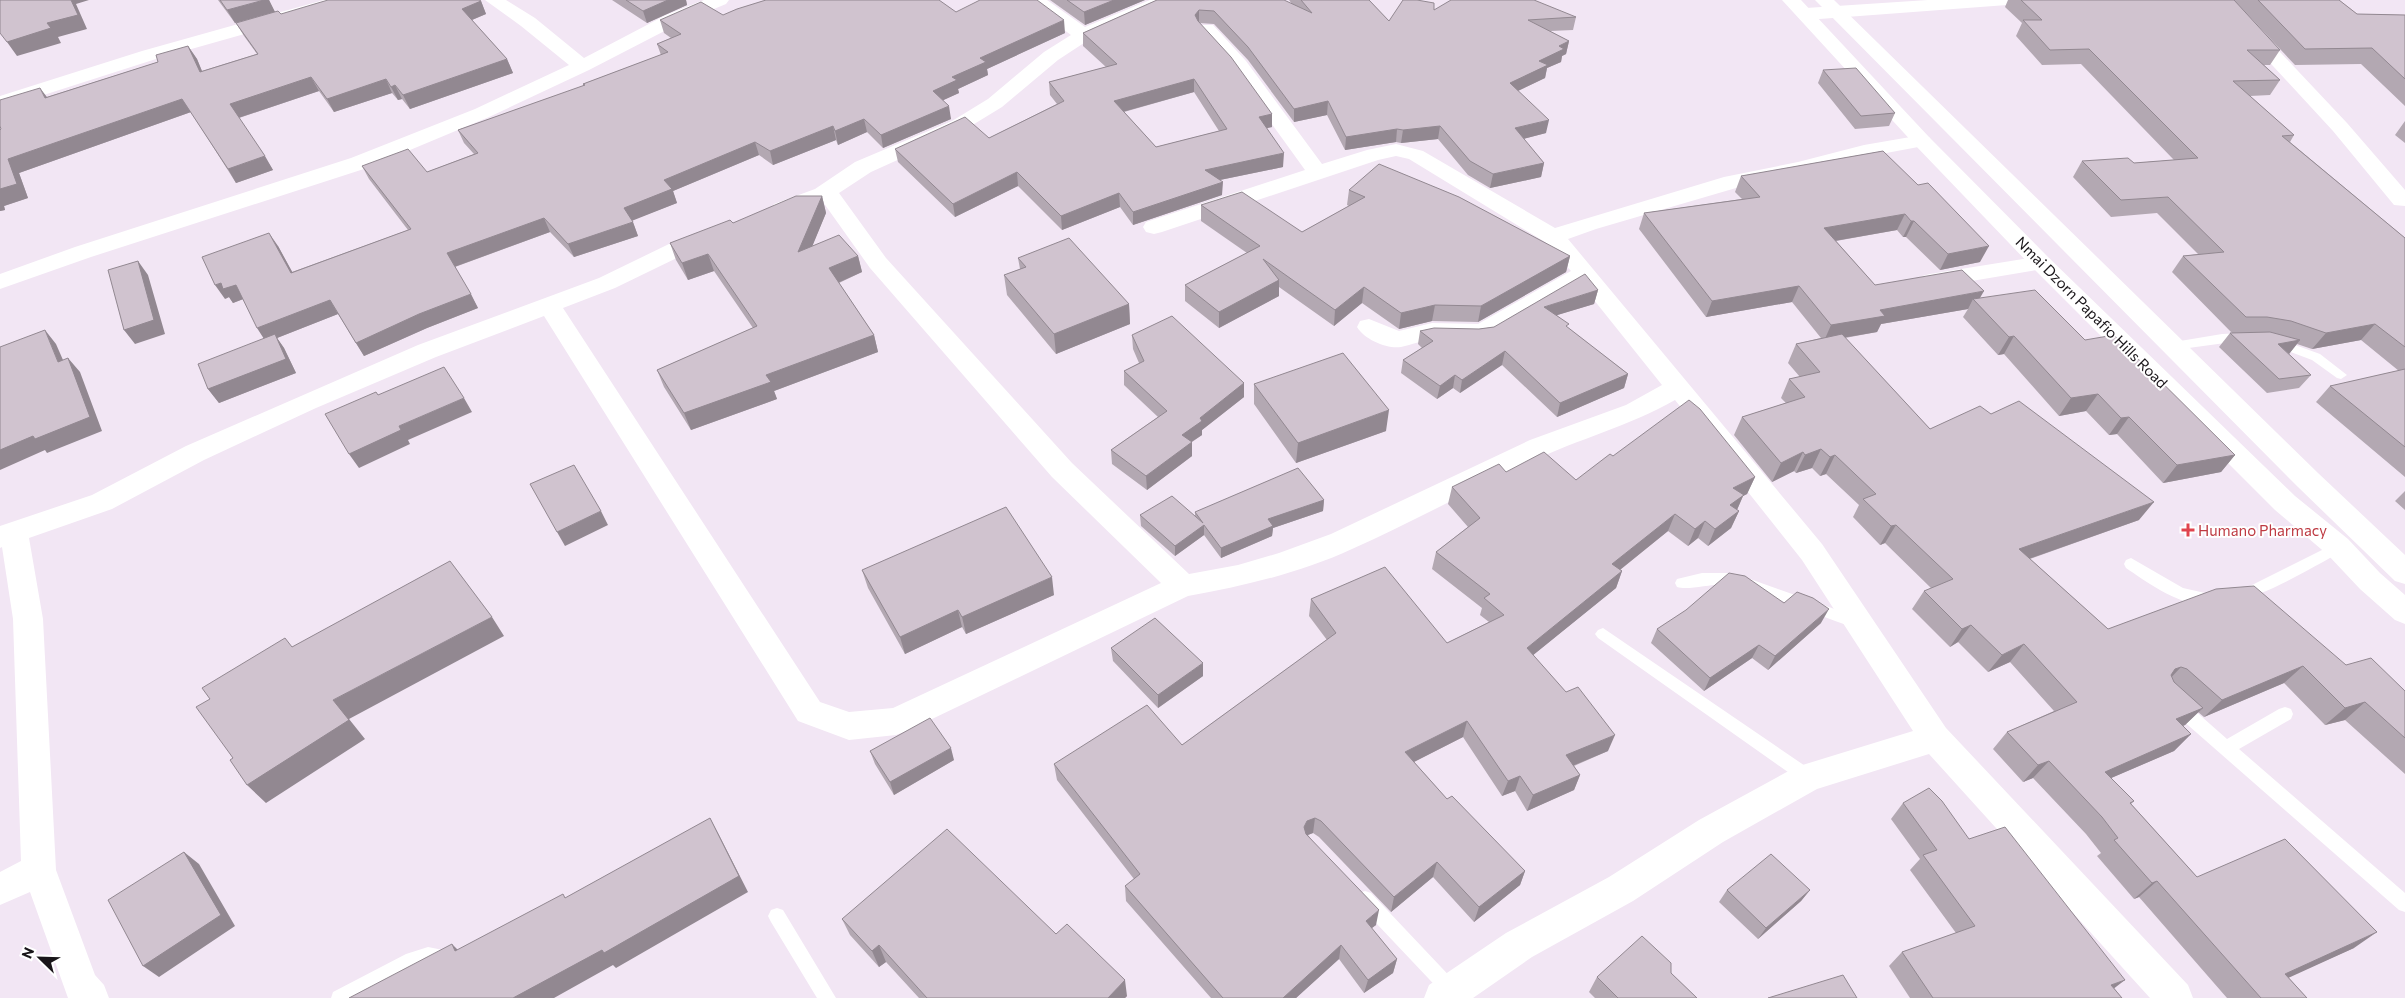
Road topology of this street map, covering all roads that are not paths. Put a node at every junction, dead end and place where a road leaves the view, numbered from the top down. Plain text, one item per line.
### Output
1 (344, 0) edge
2 (494, 0) edge
3 (720, 0) edge
4 (1033, 0) edge
5 (1166, 0) edge
6 (2007, 0) edge
7 (2221, 0) edge
8 (1814, 7) edge
9 (1206, 29) edge
10 (1083, 35) junction
11 (582, 66) junction
12 (0, 103) edge
13 (1922, 141) junction
14 (1317, 172) junction
15 (827, 192) junction
16 (2404, 201) edge
17 (759, 218) edge
18 (1154, 226) dead end
19 (731, 228) edge
20 (1553, 237) junction
21 (2041, 263) junction
22 (1585, 273) junction
23 (0, 282) edge
24 (1907, 284) edge
25 (549, 305) junction
26 (1369, 327) dead end
27 (2174, 346) junction
28 (2340, 375) dead end
29 (1679, 387) junction
30 (7, 535) edge
31 (2338, 547) junction
32 (2131, 564) dead end
33 (2404, 571) edge
34 (1682, 583) dead end
35 (1183, 586) junction
36 (2405, 612) edge
37 (1858, 624) junction
38 (1603, 634) dead end
39 (2164, 693) edge
40 (2285, 714) dead end
41 (1935, 738) junction
42 (2225, 749) junction
43 (1808, 777) junction
44 (39, 870) junction
45 (1352, 885) edge
46 (0, 889) edge
47 (2405, 904) edge
48 (777, 916) dead end
49 (447, 958) edge
50 (1447, 995) edge
51 (91, 998) edge
52 (340, 998) edge
53 (827, 998) edge
54 (2175, 998) edge

1 - 12 street
2 - 11 street
3 - 11 street
4 - 10 street
5 - 10 street
6 - 8 street
7 - 16 street
8 - 13 street, Nmai Dzorn Papafio Hills Road
8 - 27 street
9 - 14 street
10 - 15 street
11 - 23 street
13 - 20 street
13 - 21 street, Nmai Dzorn Papafio Hills Road
14 - 18 street
14 - 20 street
15 - 17 street
15 - 35 street
19 - 25 street
20 - 22 street
21 - 24 street
21 - 31 street, Nmai Dzorn Papafio Hills Road
22 - 26 street
22 - 29 street
25 - 30 street
25 - 35 street
27 - 28 lane
27 - 33 street
29 - 35 street
29 - 37 street
30 - 44 street
31 - 32 lane
31 - 36 street, Nmai Dzorn Papafio Hills Road
34 - 37 lane
37 - 41 street
38 - 43 lane
39 - 42 lane
40 - 42 lane
41 - 43 street
41 - 54 street
42 - 47 lane
43 - 50 street
44 - 46 street
44 - 51 street
45 - 50 lane
48 - 53 lane
49 - 52 lane

